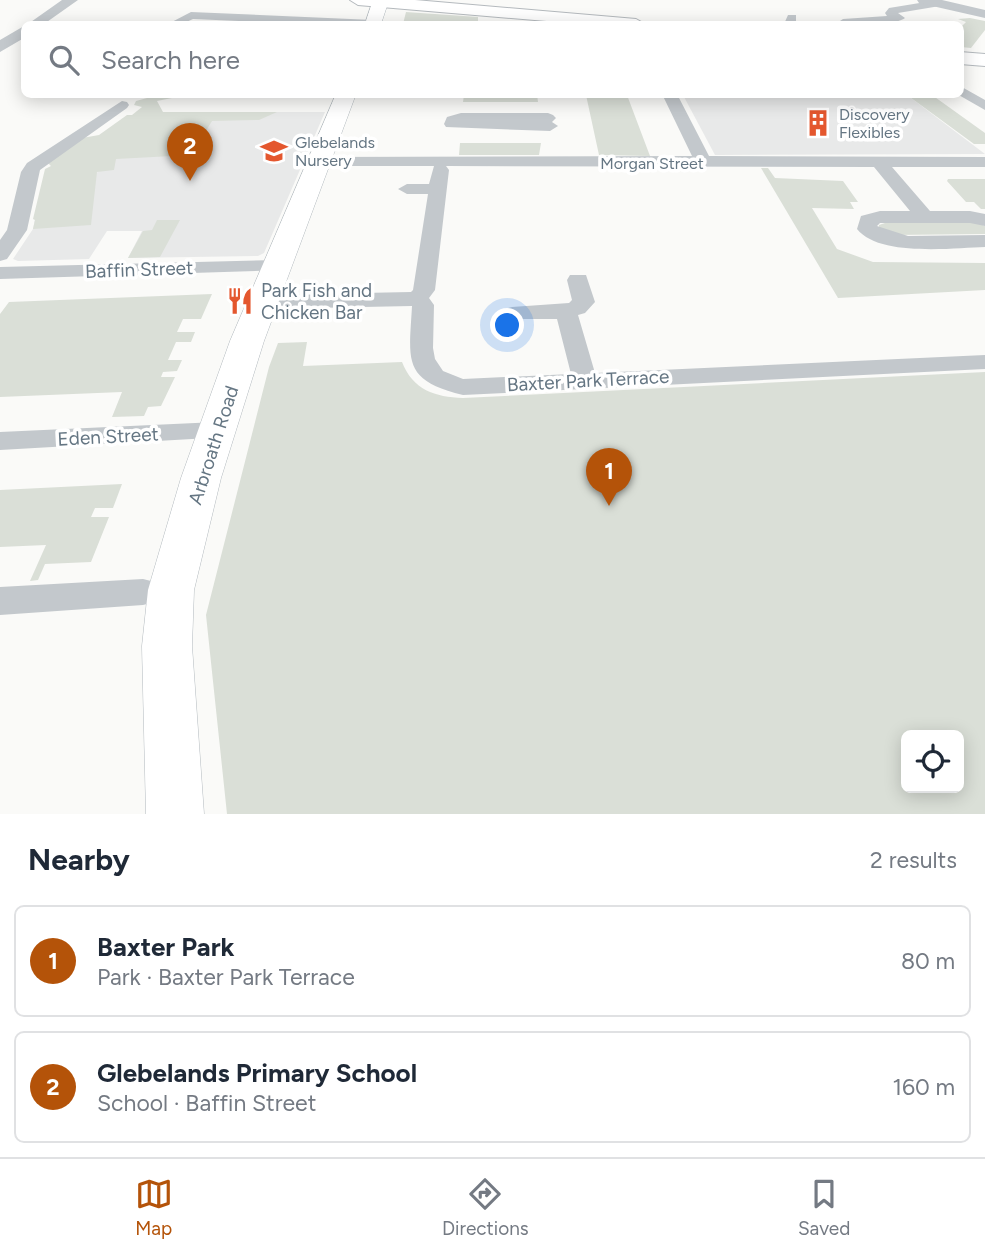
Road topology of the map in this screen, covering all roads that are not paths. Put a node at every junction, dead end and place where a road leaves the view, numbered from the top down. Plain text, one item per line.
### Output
1 (71, 0) edge
2 (358, 0) edge
3 (601, 0) edge
4 (924, 0) edge
5 (381, 1) edge
6 (940, 3) junction
7 (251, 4) dead end
8 (499, 12) edge
9 (985, 13) edge
10 (221, 17) junction
11 (40, 21) edge
12 (180, 21) edge
13 (308, 21) edge
14 (374, 21) edge
15 (601, 21) joint
16 (874, 21) edge
17 (21, 34) edge
18 (0, 47) edge
19 (964, 58) edge
20 (985, 60) edge
21 (964, 92) edge
22 (344, 98) edge
23 (671, 98) edge
24 (122, 104) dead end
25 (985, 106) edge
26 (548, 117) junction
27 (320, 161) junction
28 (878, 161) junction
29 (985, 162) edge
30 (552, 163) junction
31 (704, 163) junction
32 (407, 189) dead end
33 (925, 217) junction
34 (985, 220) edge
35 (985, 241) edge
36 (0, 254) edge
37 (0, 273) edge
38 (578, 280) dead end
39 (271, 284) junction
40 (418, 299) junction
41 (566, 312) junction
42 (512, 314) dead end
43 (985, 362) edge
44 (585, 380) junction
45 (217, 430) junction
46 (0, 441) edge
47 (143, 592) dead end
48 (0, 601) edge
49 (175, 814) edge

1 - 11 street
2 - 5 main road
3 - 15 main road
4 - 6 street
5 - 8 main road
5 - 14 main road
6 - 9 street
6 - 16 street
7 - 10 street
8 - 15 main road
10 - 12 street
10 - 13 street
17 - 18 street
19 - 20 main road
21 - 25 street
22 - 27 main road, Arbroath Road
23 - 31 street
24 - 36 street
26 - 26 street
26 - 30 street
27 - 30 street, Morgan Street
27 - 39 main road, Arbroath Road
28 - 29 street, Morgan Street
28 - 31 street, Morgan Street
28 - 33 street
30 - 31 street, Morgan Street
32 - 40 street
33 - 34 street
33 - 35 street
37 - 39 street, Baffin Street
38 - 41 street
39 - 40 street
39 - 45 main road, Arbroath Road
40 - 44 street, Baxter Park Terrace
41 - 42 street
41 - 44 street
43 - 44 street, Baxter Park Terrace
45 - 46 street, Eden Street
45 - 49 main road, Arbroath Road
47 - 48 street

